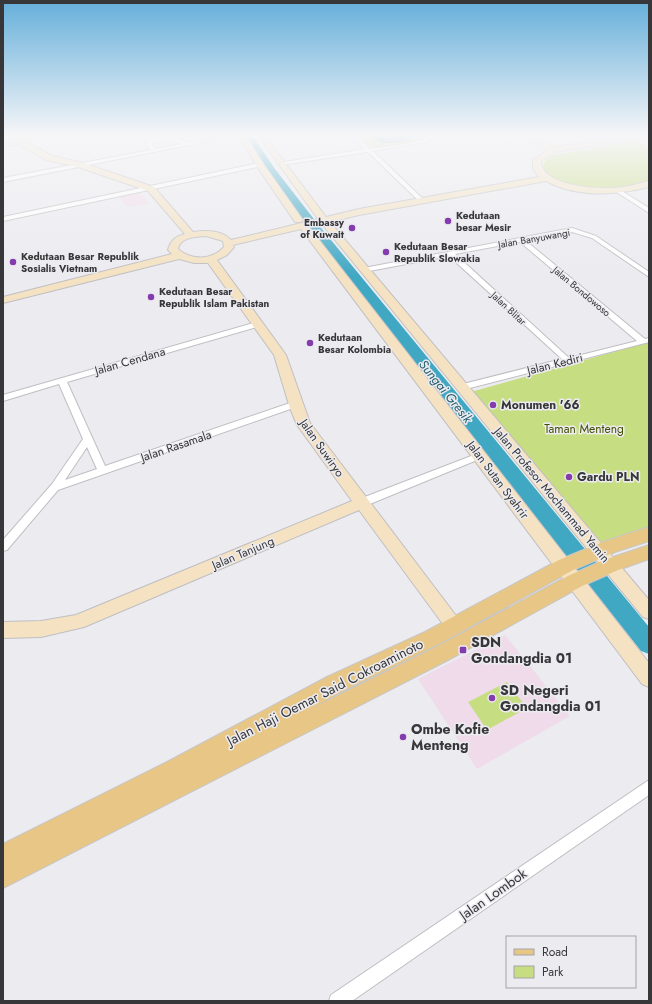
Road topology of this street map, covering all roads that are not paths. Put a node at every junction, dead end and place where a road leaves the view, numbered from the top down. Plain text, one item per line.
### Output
1 (130, 182) edge
2 (182, 182) edge
3 (273, 182) edge
4 (295, 182) edge
5 (401, 182) edge
6 (511, 182) edge
7 (559, 182) edge
8 (649, 184) edge
9 (151, 189) junction
10 (617, 190) junction
11 (419, 198) junction
12 (649, 210) edge
13 (321, 217) junction
14 (3, 219) edge
15 (302, 222) junction
16 (191, 235) junction
17 (227, 240) junction
18 (521, 240) junction
19 (176, 253) junction
20 (451, 254) junction
21 (211, 259) junction
22 (364, 270) junction
23 (649, 275) edge
24 (3, 293) edge
25 (19, 293) junction
26 (3, 300) edge
27 (257, 324) junction
28 (646, 341) edge
29 (568, 361) junction
30 (62, 381) junction
31 (462, 387) junction
32 (3, 398) edge
33 (296, 404) junction
34 (88, 439) junction
35 (479, 456) junction
36 (103, 471) junction
37 (55, 487) junction
38 (361, 503) junction
39 (649, 534) edge
40 (3, 547) edge
41 (649, 552) edge
42 (603, 559) junction
43 (571, 573) junction
44 (649, 612) edge
45 (454, 626) junction
46 (3, 630) edge
47 (649, 678) edge
48 (649, 787) edge
49 (3, 857) edge
50 (3, 875) edge
51 (338, 1001) edge

1 - 9 street
2 - 9 street
3 - 15 street, Jalan Sutan Syahrir
4 - 13 street, Jalan Profesor Mochammad Yamin
5 - 11 street
6 - 11 street
7 - 10 street
8 - 10 street
9 - 14 street
9 - 16 street
10 - 12 street
11 - 13 street
13 - 15 street
13 - 22 street, Jalan Profesor Mochammad Yamin
15 - 17 street
15 - 35 street, Jalan Sutan Syahrir
16 - 17 street
16 - 19 street
17 - 21 street
18 - 20 street, Jalan Banyuwangi
18 - 23 street, Jalan Banyuwangi
18 - 28 street, Jalan Bondowoso
19 - 21 street
19 - 25 street
20 - 22 street, Jalan Banyuwangi
20 - 29 street, Jalan Blitar
21 - 27 street, Jalan Suwiryo
22 - 31 street, Jalan Profesor Mochammad Yamin
24 - 25 street
25 - 26 street
27 - 30 street, Jalan Cendana
27 - 33 street, Jalan Suwiryo
28 - 29 street, Jalan Kediri
29 - 31 street, Jalan Kediri
30 - 32 street, Jalan Cendana
30 - 34 street
31 - 42 street, Jalan Profesor Mochammad Yamin
33 - 36 street, Jalan Rasamala
33 - 38 street, Jalan Suwiryo
34 - 36 street
34 - 37 street
35 - 38 street, Jalan Tanjung
35 - 43 street, Jalan Sutan Syahrir
36 - 37 street, Jalan Rasamala
37 - 40 street
38 - 45 street, Jalan Suwiryo
38 - 46 street, Jalan Tanjung
39 - 42 main road, Jalan Haji Oemar Said Cokroaminoto
41 - 42 main road, Jalan Haji Oemar Said Cokroaminoto
42 - 43 main road, Jalan Haji Oemar Said Cokroaminoto
42 - 44 street, Jalan Profesor Mochammad Yamin
43 - 45 main road, Jalan Haji Oemar Said Cokroaminoto
43 - 47 street, Jalan Sutan Syahrir
43 - 50 main road, Jalan Haji Oemar Said Cokroaminoto
45 - 49 main road, Jalan Haji Oemar Said Cokroaminoto
48 - 51 street, Jalan Lombok

